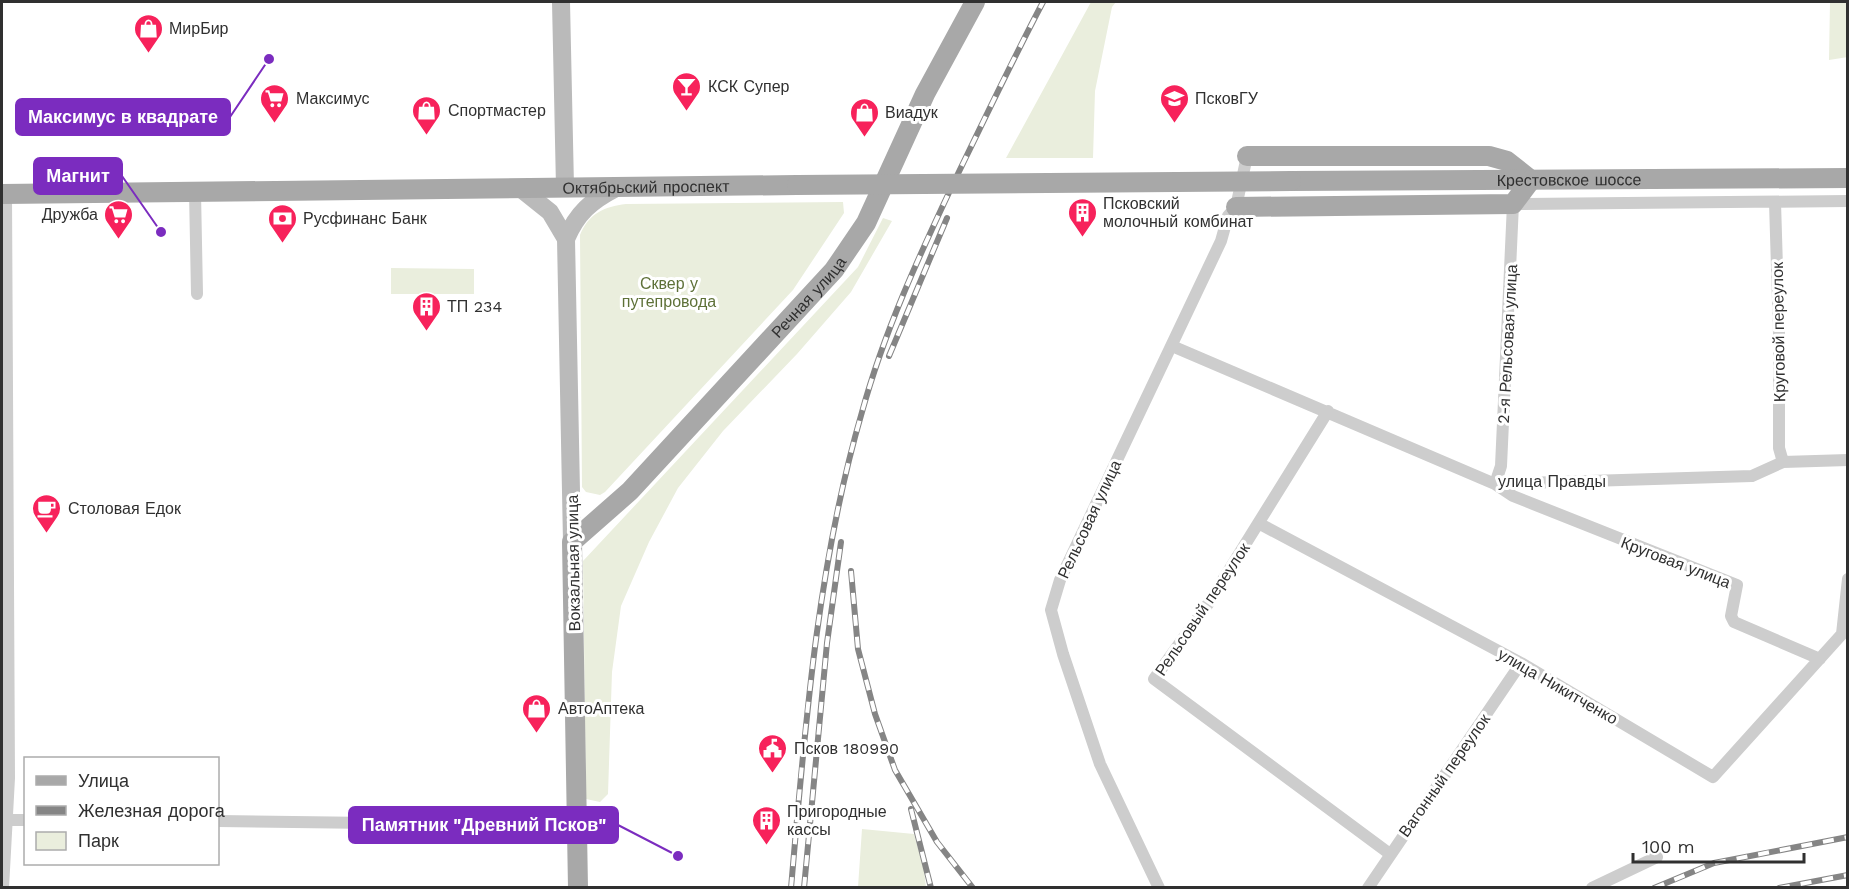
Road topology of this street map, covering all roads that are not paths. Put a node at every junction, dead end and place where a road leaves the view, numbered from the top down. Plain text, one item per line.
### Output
1 (561, 2) edge
2 (975, 2) edge
3 (1247, 156) joint
4 (1848, 178) edge
5 (1531, 180) junction
6 (1291, 182) joint
7 (565, 187) junction
8 (520, 188) junction
9 (616, 188) junction
10 (195, 192) junction
11 (4, 194) edge
12 (1848, 201) edge
13 (1775, 202) junction
14 (1513, 204) junction
15 (1236, 207) junction
16 (566, 239) junction
17 (197, 294) dead end
18 (1172, 346) junction
19 (1328, 411) junction
20 (1848, 460) edge
21 (1783, 462) junction
22 (1496, 484) junction
23 (1260, 524) junction
24 (572, 542) junction
25 (1848, 579) edge
26 (1820, 659) junction
27 (1521, 663) junction
28 (5, 795) edge
29 (8, 820) junction
30 (24, 820) edge
31 (219, 820) edge
32 (577, 822) junction
33 (1390, 854) junction
34 (1657, 858) dead end
35 (3, 888) edge
36 (578, 888) edge
37 (1159, 888) edge
38 (1368, 888) edge
39 (1592, 888) edge

1 - 7 main road
2 - 24 main road, Речная улица
3 - 5 main road
3 - 15 street, Рельсовая улица
4 - 5 main road, Крестовское шоссе
5 - 6 main road, Крестовское шоссе
5 - 14 main road
6 - 9 main road, Октябрьский проспект, bridge
7 - 8 main road, Октябрьский проспект
7 - 9 main road, Октябрьский проспект
8 - 10 main road, Октябрьский проспект
8 - 16 main road, Вокзальная улица
9 - 16 main road, Вокзальная улица
10 - 11 main road, Октябрьский проспект
10 - 17 street
11 - 28 street
12 - 13 street
13 - 14 street
13 - 21 street, Круговой переулок
14 - 15 main road
14 - 22 street, 2-я Рельсовая улица
15 - 18 street, Рельсовая улица
16 - 24 main road, Вокзальная улица
18 - 19 street, улица Правды
18 - 37 street, Рельсовая улица
19 - 22 street, улица Правды
19 - 23 street, Рельсовый переулок
20 - 21 street, улица Правды
21 - 22 street, улица Правды
22 - 26 street, Круговая улица
23 - 27 street, улица Никитченко
23 - 33 street, Рельсовый переулок
24 - 32 main road, Вокзальная улица
25 - 26 street
26 - 27 street, улица Никитченко
27 - 33 street, Вагонный переулок
28 - 29 street
29 - 30 street
29 - 35 street
31 - 32 street
32 - 36 main road, Вокзальная улица
33 - 38 street, Вагонный переулок
34 - 39 street

